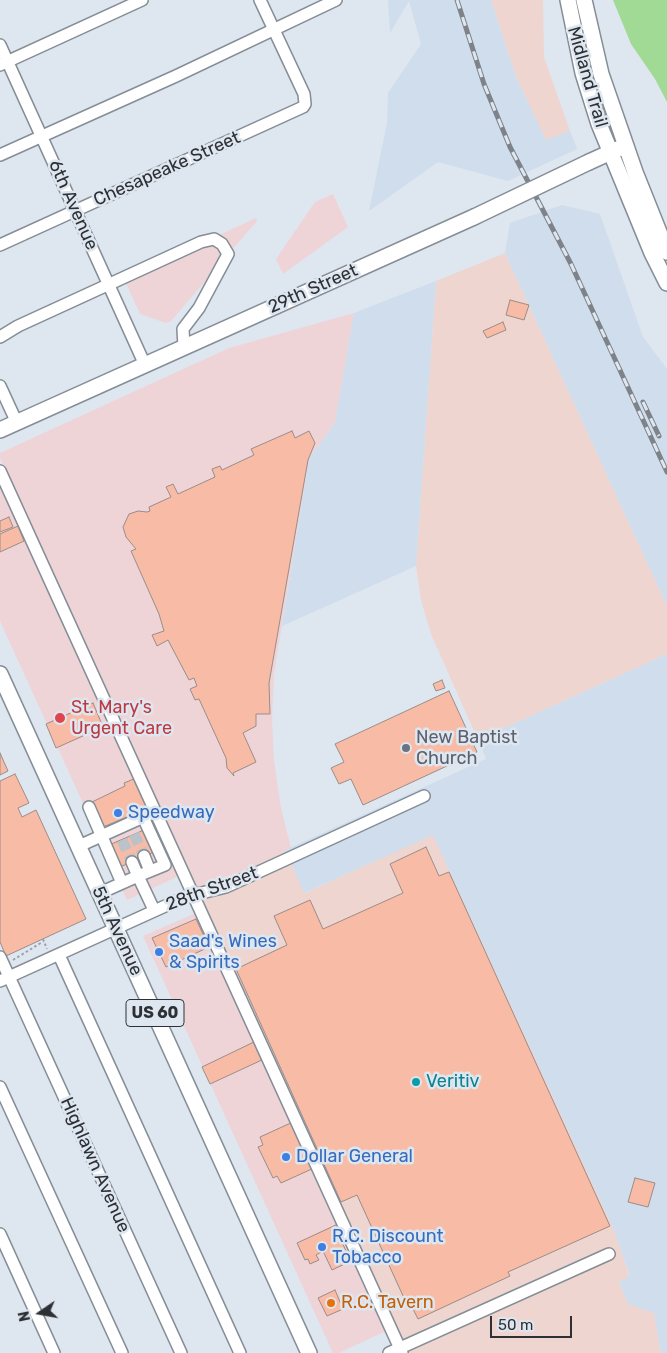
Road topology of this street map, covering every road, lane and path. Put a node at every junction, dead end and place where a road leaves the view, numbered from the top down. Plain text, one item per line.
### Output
1 (142, 0) edge
2 (260, 0) edge
3 (336, 0) edge
4 (568, 0) edge
5 (584, 0) edge
6 (273, 29) junction
7 (0, 45) edge
8 (4, 64) edge
9 (42, 136) junction
10 (626, 146) junction
11 (611, 152) junction
12 (0, 154) edge
13 (76, 211) junction
14 (0, 245) edge
15 (667, 252) edge
16 (667, 283) edge
17 (109, 284) junction
18 (0, 337) edge
19 (184, 347) junction
20 (145, 365) junction
21 (0, 386) edge
22 (17, 423) junction
23 (0, 430) edge
24 (0, 470) edge
25 (0, 674) edge
26 (424, 796) dead end
27 (89, 807) dead end
28 (155, 811) junction
29 (143, 817) junction
30 (129, 823) junction
31 (116, 829) junction
32 (134, 834) tunnel mouth
33 (102, 835) junction
34 (122, 840) tunnel mouth
35 (78, 846) junction
36 (175, 855) junction
37 (144, 856) tunnel mouth
38 (163, 861) junction
39 (132, 862) tunnel mouth
40 (150, 871) junction
41 (138, 876) junction
42 (122, 883) junction
43 (100, 893) junction
44 (193, 894) junction
45 (154, 910) junction
46 (116, 928) junction
47 (46, 946) dead end
48 (58, 954) junction
49 (0, 956) edge
50 (11, 964) dead end
51 (5, 979) edge
52 (0, 1087) edge
53 (0, 1234) edge
54 (609, 1254) dead end
55 (397, 1351) edge
56 (54, 1353) edge
57 (122, 1353) edge
58 (181, 1353) edge
59 (240, 1353) edge
60 (309, 1353) edge

1 - 8 street
2 - 6 street
3 - 6 street
4 - 11 main road, Midland Trail
5 - 10 main road, Midland Trail
6 - 9 street
6 - 13 street, Chesapeake Street
7 - 8 street, 6th Avenue
8 - 9 street, 6th Avenue
9 - 12 street
9 - 13 street, 6th Avenue
10 - 11 main road, 29th Street
10 - 15 main road, Midland Trail
11 - 16 main road, Midland Trail
11 - 19 main road, 29th Street, bridge
13 - 14 street, Chesapeake Street
13 - 17 street, 6th Avenue
17 - 18 street
17 - 19 street
17 - 20 street, 6th Avenue
19 - 20 main road, 29th Street
20 - 22 main road, 29th Street
21 - 22 street
22 - 23 main road, 29th Street
24 - 28 street
25 - 35 main road, 5th Avenue / US 60
26 - 44 street, 28th Street
27 - 33 street
28 - 29 street
28 - 36 street
29 - 30 street
29 - 38 street
30 - 31 street
30 - 32 street
31 - 33 street
31 - 34 street
33 - 35 street
33 - 42 street
35 - 43 main road, 5th Avenue / US 60
36 - 38 street
36 - 44 street
37 - 40 street
38 - 40 street
39 - 41 street
40 - 41 street
41 - 42 street
41 - 45 street
42 - 43 street
43 - 46 main road, 5th Avenue / US 60
44 - 45 street, 28th Street
44 - 55 street
45 - 46 street, 28th Street
46 - 48 street, 28th Street
46 - 60 main road, 5th Avenue / US 60
47 - 50 path
48 - 51 street, 28th Street
48 - 59 street
49 - 51 street, Highlawn Avenue
51 - 58 street, Highlawn Avenue
52 - 57 street
53 - 56 street
54 - 55 street

